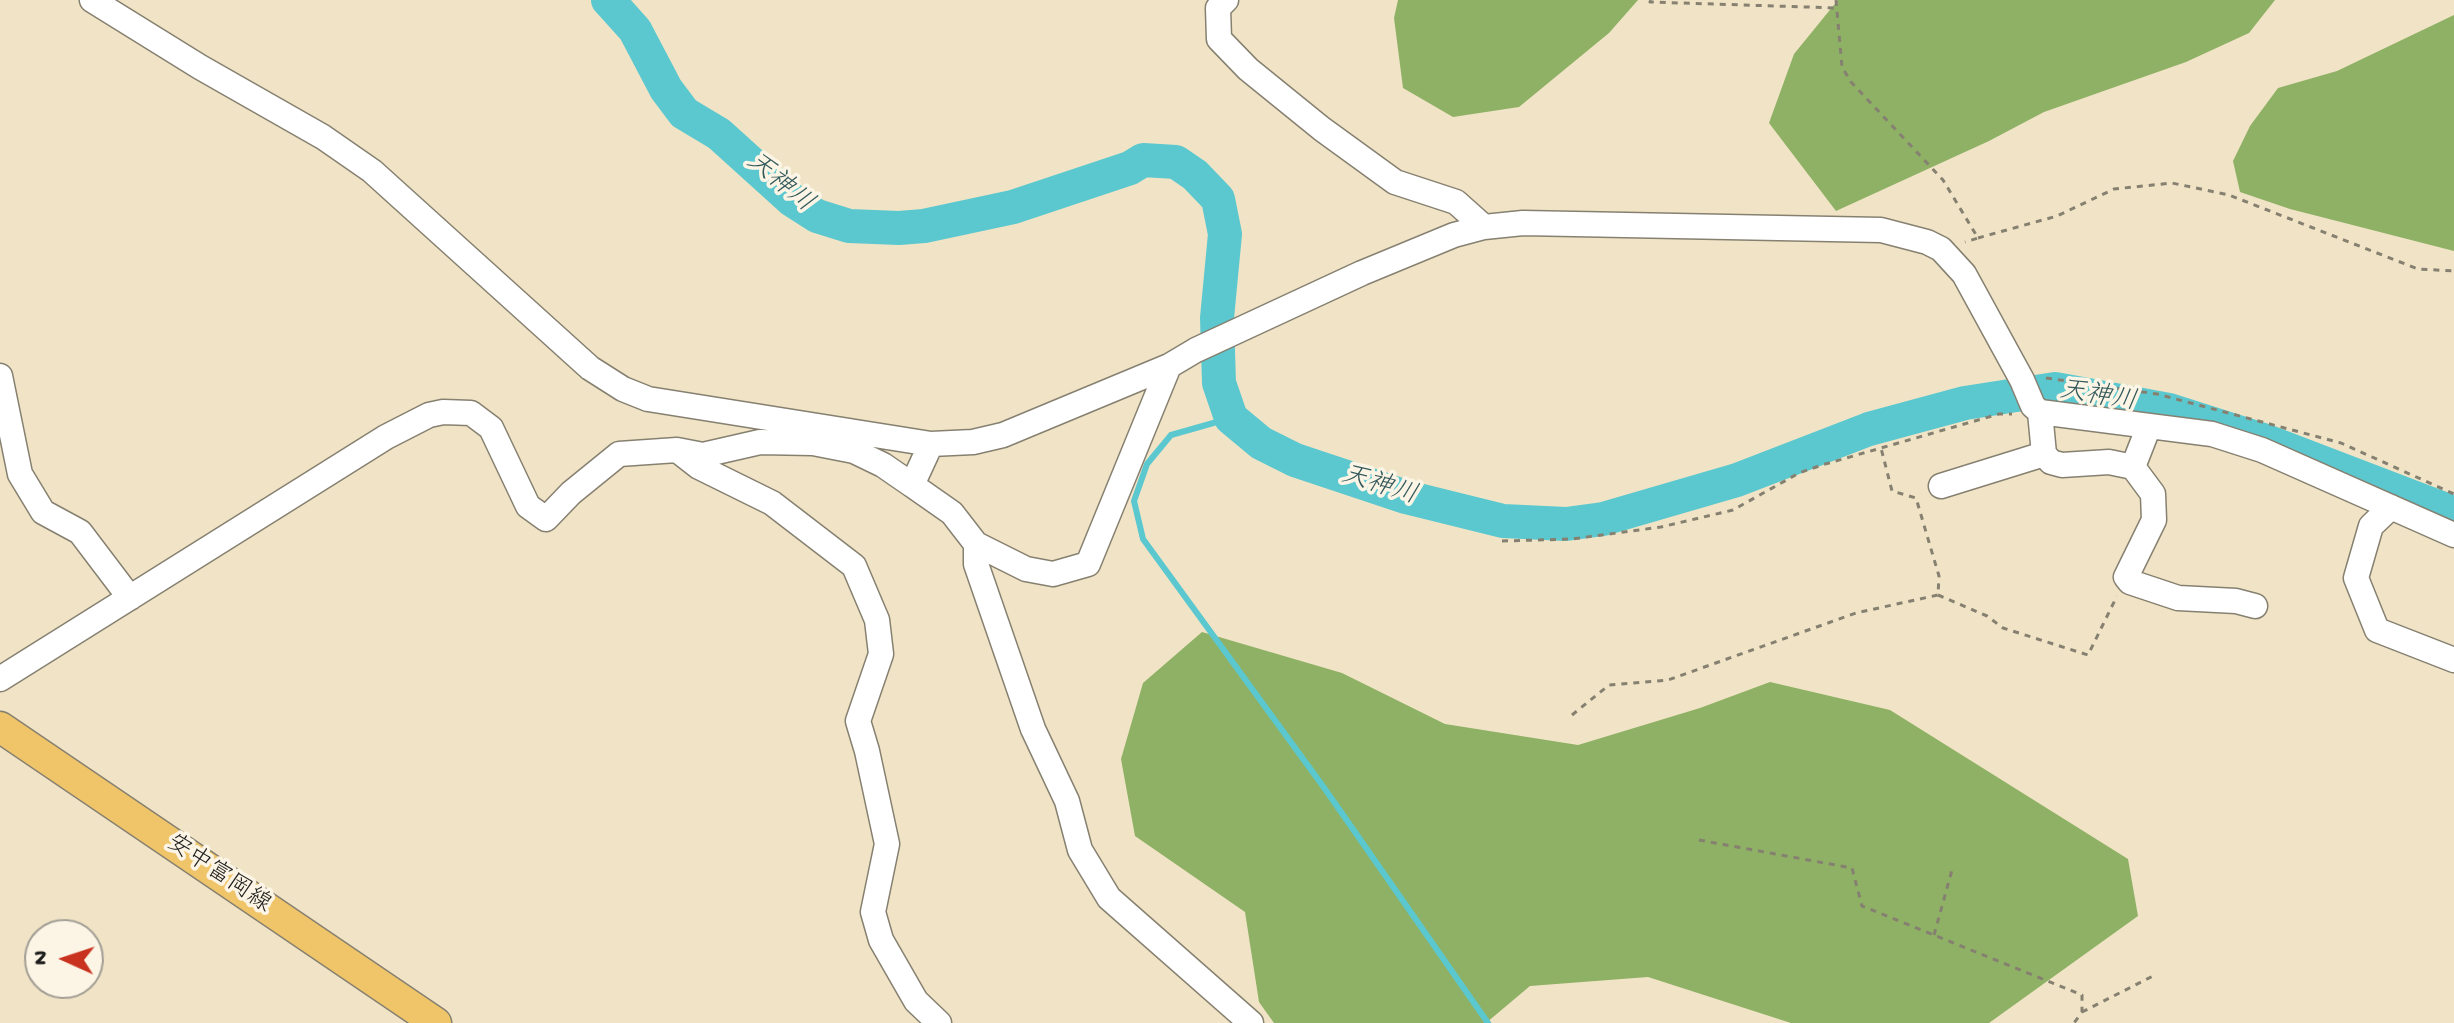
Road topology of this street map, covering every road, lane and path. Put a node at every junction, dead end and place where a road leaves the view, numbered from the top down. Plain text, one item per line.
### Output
1 (92, 0) edge
2 (1226, 0) edge
3 (1651, 0) edge
4 (1836, 0) edge
5 (1837, 8) junction
6 (1484, 227) junction
7 (1978, 238) junction
8 (1941, 249) junction
9 (2454, 271) edge
10 (1169, 366) junction
11 (0, 376) edge
12 (2037, 409) junction
13 (2149, 426) junction
14 (931, 444) junction
15 (1881, 448) junction
16 (677, 450) junction
17 (2044, 454) junction
18 (2133, 467) junction
19 (912, 485) junction
20 (1941, 486) dead end
21 (2391, 507) junction
22 (2454, 535) edge
23 (1502, 541) dead end
24 (976, 544) junction
25 (2126, 577) junction
26 (1938, 595) junction
27 (130, 598) junction
28 (2255, 606) dead end
29 (2454, 660) edge
30 (0, 679) edge
31 (1572, 715) dead end
32 (0, 727) edge
33 (1699, 840) dead end
34 (1952, 870) dead end
35 (1934, 935) junction
36 (2157, 974) dead end
37 (2082, 1012) junction
38 (436, 1023) edge
39 (939, 1023) edge
40 (1251, 1023) edge
41 (2074, 1023) edge

1 - 14 street
2 - 6 street
3 - 5 path
4 - 5 path
5 - 7 path
6 - 8 street
6 - 10 street
7 - 8 path
7 - 9 path
8 - 12 street
10 - 14 street
10 - 24 street
11 - 27 street
12 - 13 street
12 - 15 path
12 - 17 street
13 - 18 street
13 - 21 street
14 - 19 street
15 - 23 path
15 - 26 path
16 - 19 street
16 - 27 street
16 - 39 street
17 - 18 street
17 - 20 street
18 - 25 street
19 - 24 street
21 - 22 street
21 - 29 street
24 - 40 street
25 - 26 path
25 - 28 street
26 - 31 path
27 - 30 street
32 - 38 main road, 安中富岡線
33 - 35 path
34 - 35 path
35 - 37 path
36 - 37 path
37 - 41 path

